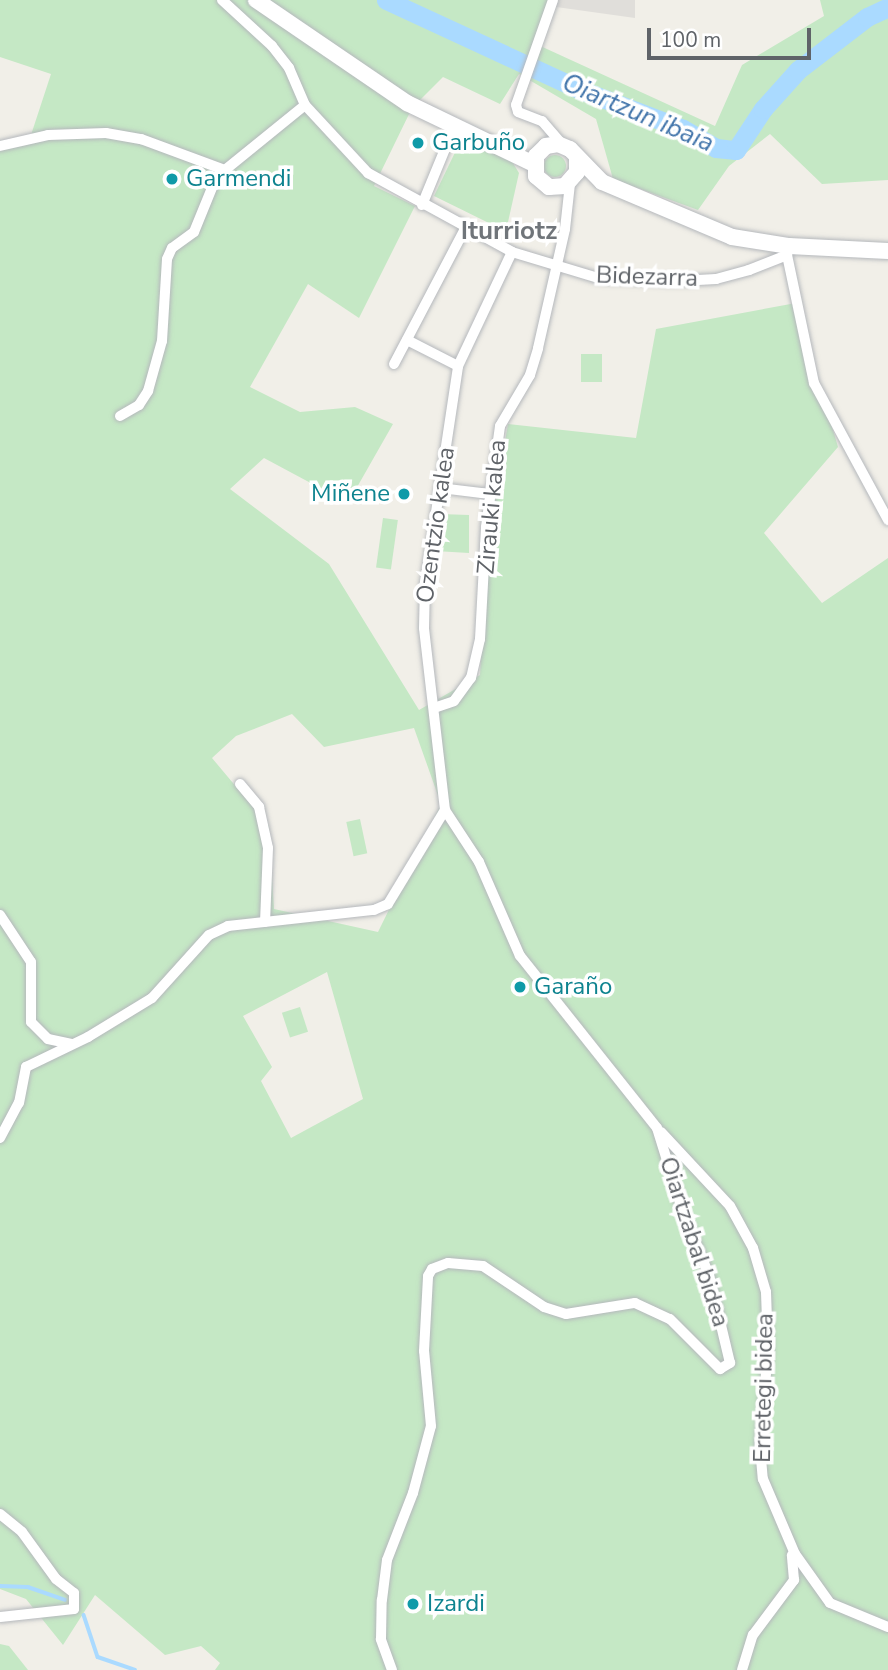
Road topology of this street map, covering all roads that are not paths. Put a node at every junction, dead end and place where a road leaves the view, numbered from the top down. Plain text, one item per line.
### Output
1 (222, 0) edge
2 (256, 0) edge
3 (553, 0) edge
4 (305, 105) junction
5 (454, 127) junction
6 (548, 128) junction
7 (491, 143) junction
8 (0, 146) edge
9 (564, 146) junction
10 (544, 148) junction
11 (577, 159) junction
12 (534, 164) junction
13 (225, 170) junction
14 (571, 182) junction
15 (601, 182) junction
16 (549, 187) junction
17 (422, 205) junction
18 (567, 212) junction
19 (464, 229) junction
20 (788, 251) junction
21 (888, 251) edge
22 (512, 252) junction
23 (556, 267) junction
24 (407, 340) junction
25 (394, 364) dead end
26 (458, 366) junction
27 (120, 416) dead end
28 (440, 488) junction
29 (489, 494) junction
30 (888, 520) edge
31 (434, 708) junction
32 (240, 784) dead end
33 (445, 810) junction
34 (0, 915) edge
35 (265, 922) junction
36 (72, 1044) junction
37 (657, 1128) junction
38 (0, 1138) edge
39 (0, 1514) edge
40 (789, 1540) junction
41 (0, 1617) edge
42 (888, 1627) edge
43 (392, 1670) edge
44 (742, 1670) edge

1 - 4 street, Bidezarra
2 - 5 street
3 - 6 street
4 - 13 street
4 - 17 street, Bidezarra
5 - 7 street
5 - 17 street
6 - 9 street
6 - 10 street
7 - 10 street
7 - 12 street
8 - 13 street
9 - 10 street
9 - 11 street
10 - 12 street
11 - 14 street
11 - 15 street
12 - 16 street
13 - 27 street
14 - 15 street
14 - 16 street
14 - 18 street, Zirauki kalea
15 - 20 street
16 - 18 street
17 - 19 street, Bidezarra
18 - 23 street, Zirauki kalea
19 - 22 street, Bidezarra
19 - 24 street
20 - 21 street
20 - 23 street, Bidezarra
20 - 30 street
22 - 23 street, Bidezarra
22 - 26 street, Ozentzio kalea
23 - 29 street, Zirauki kalea
24 - 25 street
24 - 26 street
26 - 28 street, Ozentzio kalea
28 - 29 street
28 - 31 street, Ozentzio kalea
29 - 31 street, Zirauki kalea
31 - 33 street, Ozentzio kalea
32 - 35 street
33 - 35 street
33 - 37 street, Oiartzabal bidea
34 - 36 street
35 - 36 street
36 - 38 street
37 - 40 street, Erretegi bidea
37 - 43 street, Oiartzabal bidea
39 - 41 street
40 - 42 street, Erretegi bidea
40 - 44 street

